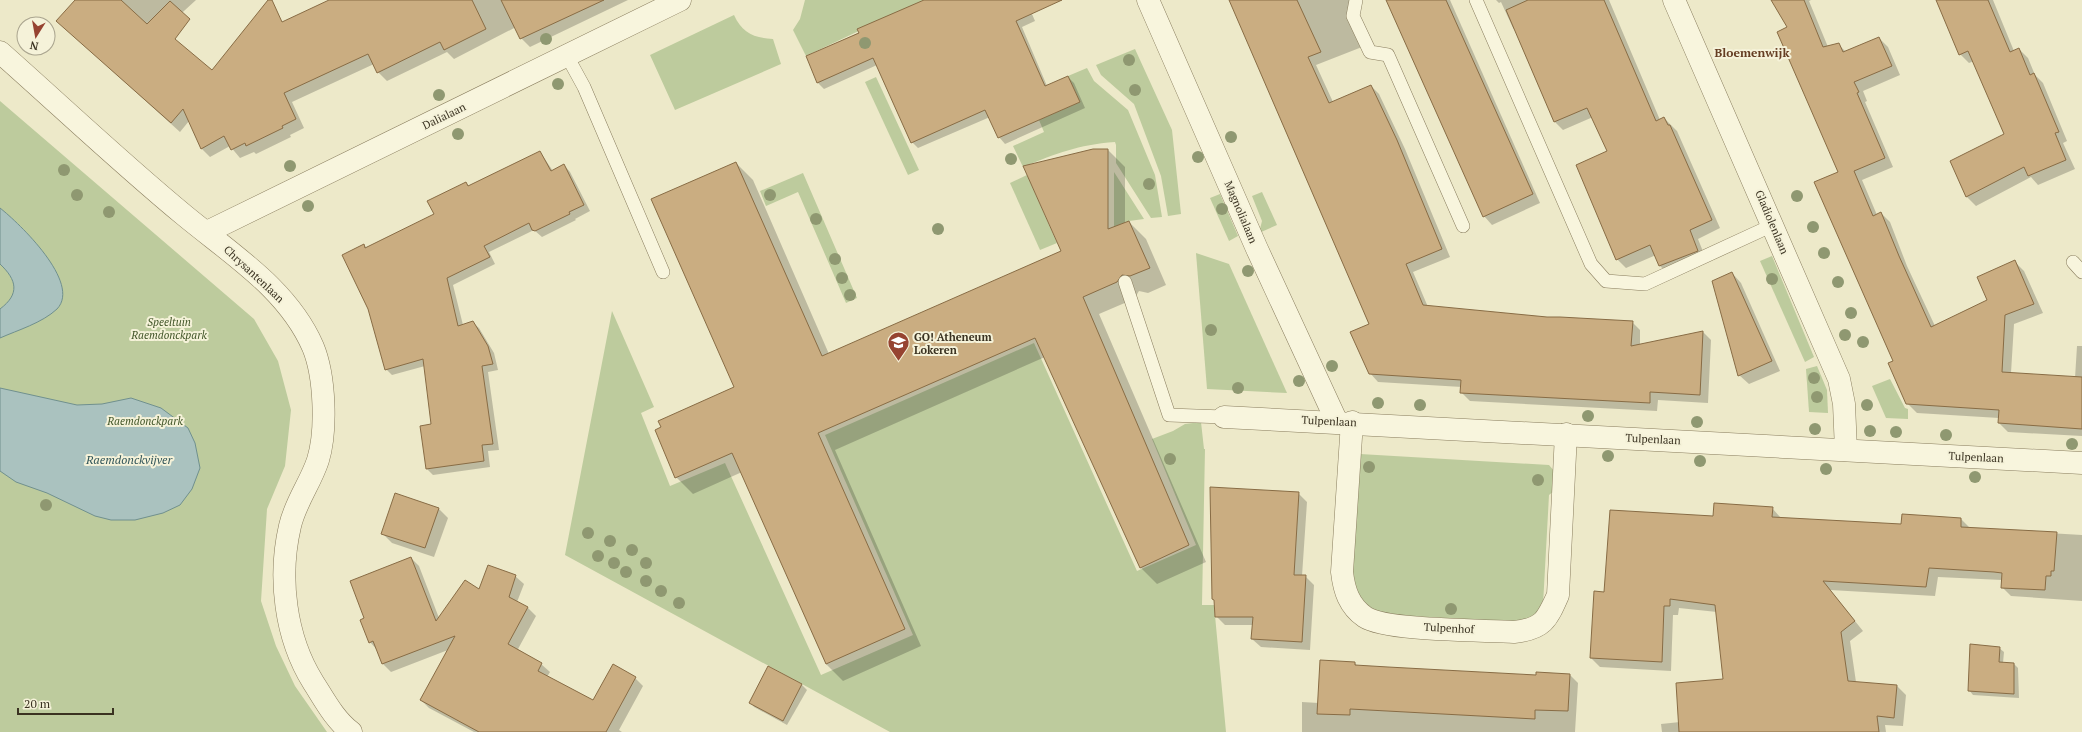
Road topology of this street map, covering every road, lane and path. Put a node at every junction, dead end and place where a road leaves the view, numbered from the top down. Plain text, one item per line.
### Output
1 (680, 0) edge
2 (1148, 0) edge
3 (1356, 0) edge
4 (1476, 0) edge
5 (1674, 0) edge
6 (0, 52) edge
7 (567, 56) junction
8 (1773, 225) junction
9 (1463, 226) dead end
10 (207, 232) junction
11 (663, 272) dead end
12 (1124, 282) dead end
13 (1224, 417) joint
14 (1345, 422) junction
15 (1566, 434) junction
16 (1846, 450) junction
17 (2082, 463) edge
18 (351, 732) edge

1 - 7 street, Dalialaan
2 - 14 street, Magnolialaan
3 - 9 lane
4 - 8 lane
5 - 8 street, Gladiolenlaan
6 - 10 street, Chrysantenlaan
7 - 10 street, Dalialaan
7 - 11 lane
8 - 16 street, Gladiolenlaan
10 - 18 street, Chrysantenlaan
12 - 13 lane
13 - 14 street, Tulpenlaan
14 - 15 street, Tulpenlaan
14 - 15 street, Tulpenhof
15 - 16 street, Tulpenlaan
16 - 17 street, Tulpenlaan

